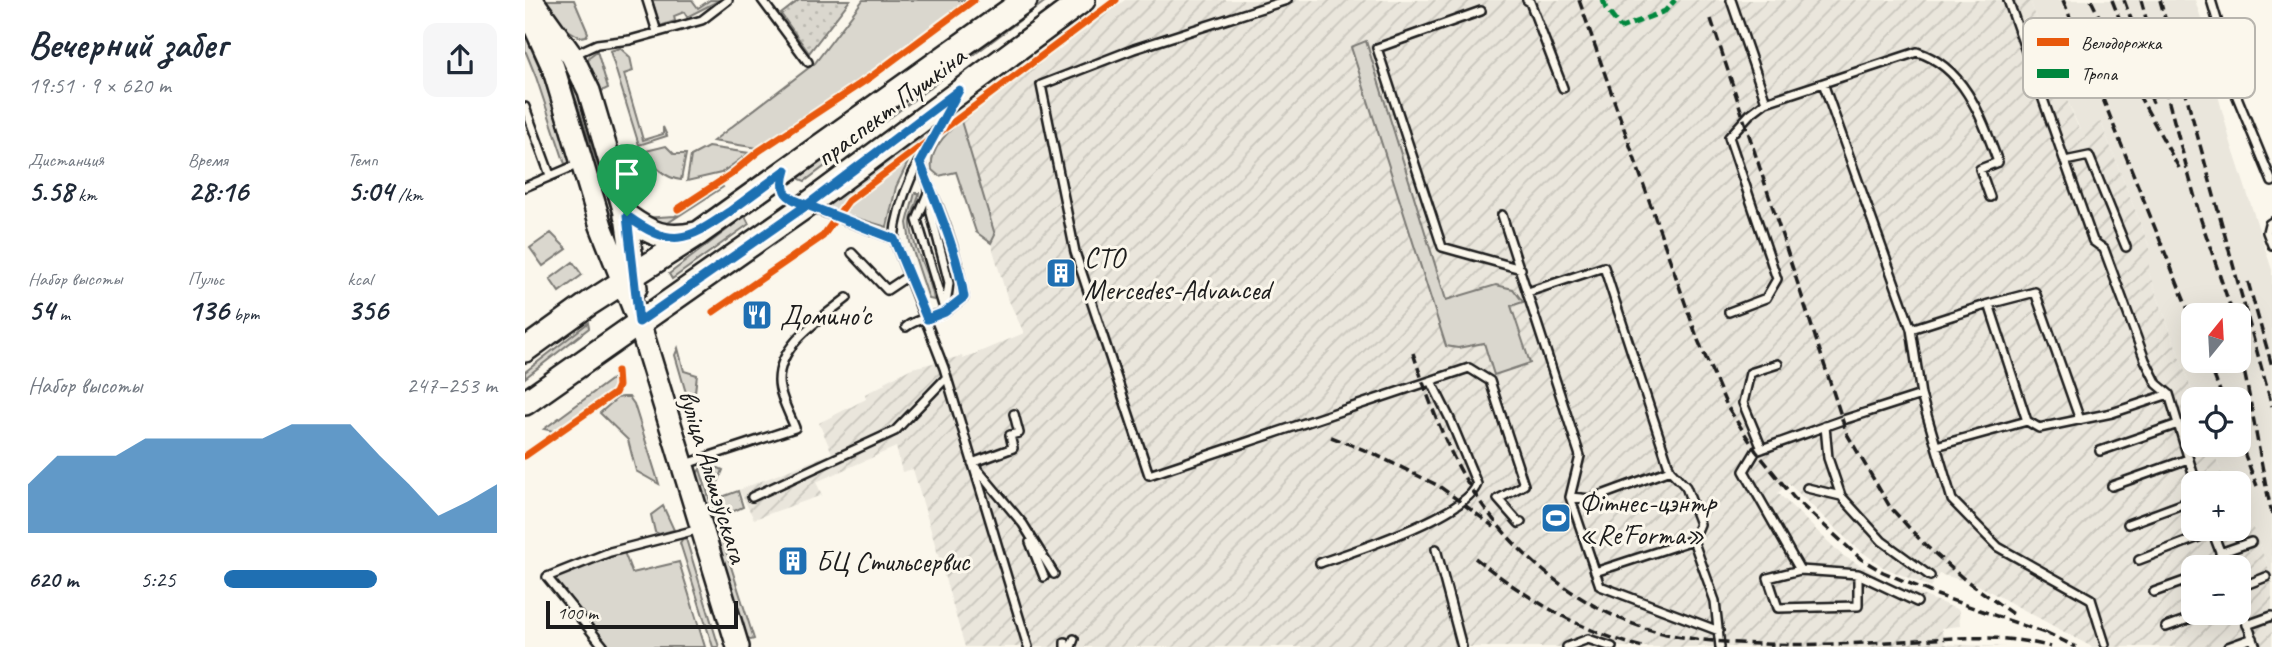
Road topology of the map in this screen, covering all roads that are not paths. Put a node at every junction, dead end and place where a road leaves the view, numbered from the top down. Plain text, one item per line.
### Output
1 (532, 0) edge
2 (647, 0) edge
3 (728, 0) edge
4 (762, 0) edge
5 (1025, 0) edge
6 (1083, 0) edge
7 (1287, 0) edge
8 (1527, 0) edge
9 (1731, 0) edge
10 (2008, 0) edge
11 (2211, 0) edge
12 (525, 5) edge
13 (1481, 11) dead end
14 (2216, 18) edge
15 (657, 32) junction
16 (2023, 42) edge
17 (572, 56) junction
18 (808, 62) dead end
19 (553, 67) junction
20 (1823, 83) junction
21 (1563, 88) dead end
22 (959, 90) junction
23 (2043, 98) edge
24 (2238, 98) edge
25 (1766, 102) junction
26 (525, 107) edge
27 (2065, 161) junction
28 (920, 162) junction
29 (583, 163) junction
30 (786, 170) junction
31 (550, 175) junction
32 (2272, 182) edge
33 (525, 187) edge
34 (930, 188) junction
35 (1990, 197) dead end
36 (807, 205) junction
37 (1502, 215) dead end
38 (627, 216) junction
39 (2272, 222) edge
40 (699, 233) junction
41 (894, 239) junction
42 (2272, 245) edge
43 (2126, 247) dead end
44 (852, 253) dead end
45 (1521, 269) junction
46 (908, 276) junction
47 (629, 278) junction
48 (1528, 292) junction
49 (847, 298) dead end
50 (1989, 304) junction
51 (945, 312) junction
52 (1729, 312) dead end
53 (927, 319) junction
54 (639, 322) junction
55 (906, 327) dead end
56 (1911, 330) junction
57 (525, 350) edge
58 (1778, 364) dead end
59 (946, 378) junction
60 (1431, 381) junction
61 (2169, 394) junction
62 (1921, 395) junction
63 (525, 403) edge
64 (1014, 414) dead end
65 (2080, 420) junction
66 (2027, 421) junction
67 (2178, 425) junction
68 (1825, 426) junction
69 (1936, 446) junction
70 (1762, 449) junction
71 (2100, 451) dead end
72 (2189, 459) junction
73 (972, 463) junction
74 (682, 465) junction
75 (1670, 470) junction
76 (2192, 471) edge
77 (2112, 486) dead end
78 (1807, 488) dead end
79 (1570, 496) junction
80 (1841, 496) junction
81 (752, 498) dead end
82 (2181, 504) edge
83 (1521, 522) dead end
84 (1023, 524) junction
85 (2128, 524) dead end
86 (701, 529) junction
87 (1693, 540) junction
88 (2185, 541) edge
89 (2216, 541) edge
90 (2251, 542) dead end
91 (1436, 549) dead end
92 (2220, 553) joint
93 (2139, 560) dead end
94 (1319, 563) dead end
95 (1800, 570) junction
96 (1595, 572) junction
97 (1054, 574) dead end
98 (1858, 574) junction
99 (1930, 576) dead end
100 (1044, 577) dead end
101 (2266, 577) dead end
102 (2181, 582) edge
103 (2251, 583) edge
104 (2154, 592) dead end
105 (1917, 602) dead end
106 (2272, 616) edge
107 (2181, 622) edge
108 (2251, 624) edge
109 (2248, 625) edge
110 (2166, 628) dead end
111 (1719, 631) junction
112 (2253, 638) junction
113 (2105, 644) dead end
114 (604, 647) edge
115 (738, 647) edge
116 (1028, 647) edge
117 (1462, 647) edge
118 (1567, 647) edge
119 (1612, 647) edge
120 (1720, 647) edge
121 (2228, 647) edge
122 (2256, 647) edge

1 - 17 main road, вуліца Альшэўскага
2 - 15 lane
3 - 15 lane
4 - 18 lane
5 - 30 main road, праспект Пушкіна
6 - 22 main road, праспект Пушкіна
7 - 60 lane
8 - 21 lane
9 - 25 lane
10 - 16 lane
11 - 14 lane
12 - 19 main road, вуліца Альшэўскага
13 - 45 lane
15 - 17 lane
17 - 19 lane
17 - 38 main road, вуліца Альшэўскага
19 - 29 main road, вуліца Альшэўскага
20 - 25 lane
20 - 35 lane
20 - 56 lane
22 - 28 lane
22 - 36 main road, праспект Пушкіна
23 - 27 lane
24 - 32 lane
25 - 52 lane
26 - 31 lane
27 - 43 lane
27 - 61 lane
28 - 34 lane
28 - 41 lane
29 - 31 lane
29 - 47 main road, вуліца Альшэўскага
30 - 36 main road
30 - 40 main road, праспект Пушкіна
31 - 33 lane
34 - 51 lane
34 - 51 lane
34 - 51 lane
36 - 41 lane
36 - 54 main road, праспект Пушкіна
37 - 45 lane
38 - 40 main road
38 - 47 main road, вуліца Альшэўскага
39 - 42 lane
40 - 47 main road, праспект Пушкіна
41 - 46 lane
44 - 46 lane
45 - 48 lane
46 - 53 lane
47 - 54 main road, вуліца Альшэўскага
47 - 57 main road, праспект Пушкіна
48 - 75 lane
48 - 79 lane
49 - 74 lane
50 - 56 lane
50 - 65 lane
50 - 66 lane
51 - 53 lane
53 - 55 lane
53 - 59 lane
54 - 63 main road, праспект Пушкіна
54 - 74 main road, вуліца Альшэўскага
56 - 62 lane
58 - 70 lane
59 - 73 lane
59 - 81 lane
60 - 83 lane
60 - 94 lane
61 - 65 lane
61 - 67 lane
62 - 68 lane
62 - 69 lane
64 - 73 lane
65 - 66 lane
66 - 69 lane
67 - 71 lane
67 - 72 lane
68 - 70 lane
68 - 80 lane
69 - 113 lane
70 - 95 lane
72 - 76 lane
72 - 77 lane
73 - 84 lane
73 - 116 lane
74 - 86 main road, вуліца Альшэўскага
75 - 79 lane
75 - 87 lane
78 - 80 lane
79 - 96 lane
80 - 99 lane
82 - 85 lane
84 - 97 lane
84 - 100 lane
86 - 114 lane
86 - 115 main road, вуліца Альшэўскага
87 - 96 lane
87 - 111 lane
88 - 93 lane
89 - 92 lane
90 - 92 lane
91 - 117 lane
95 - 98 lane
95 - 98 lane
96 - 111 lane
98 - 105 lane
101 - 103 lane
102 - 104 lane
106 - 108 lane
107 - 110 lane
109 - 112 lane
111 - 120 lane
112 - 121 lane
112 - 122 lane
118 - 119 lane

